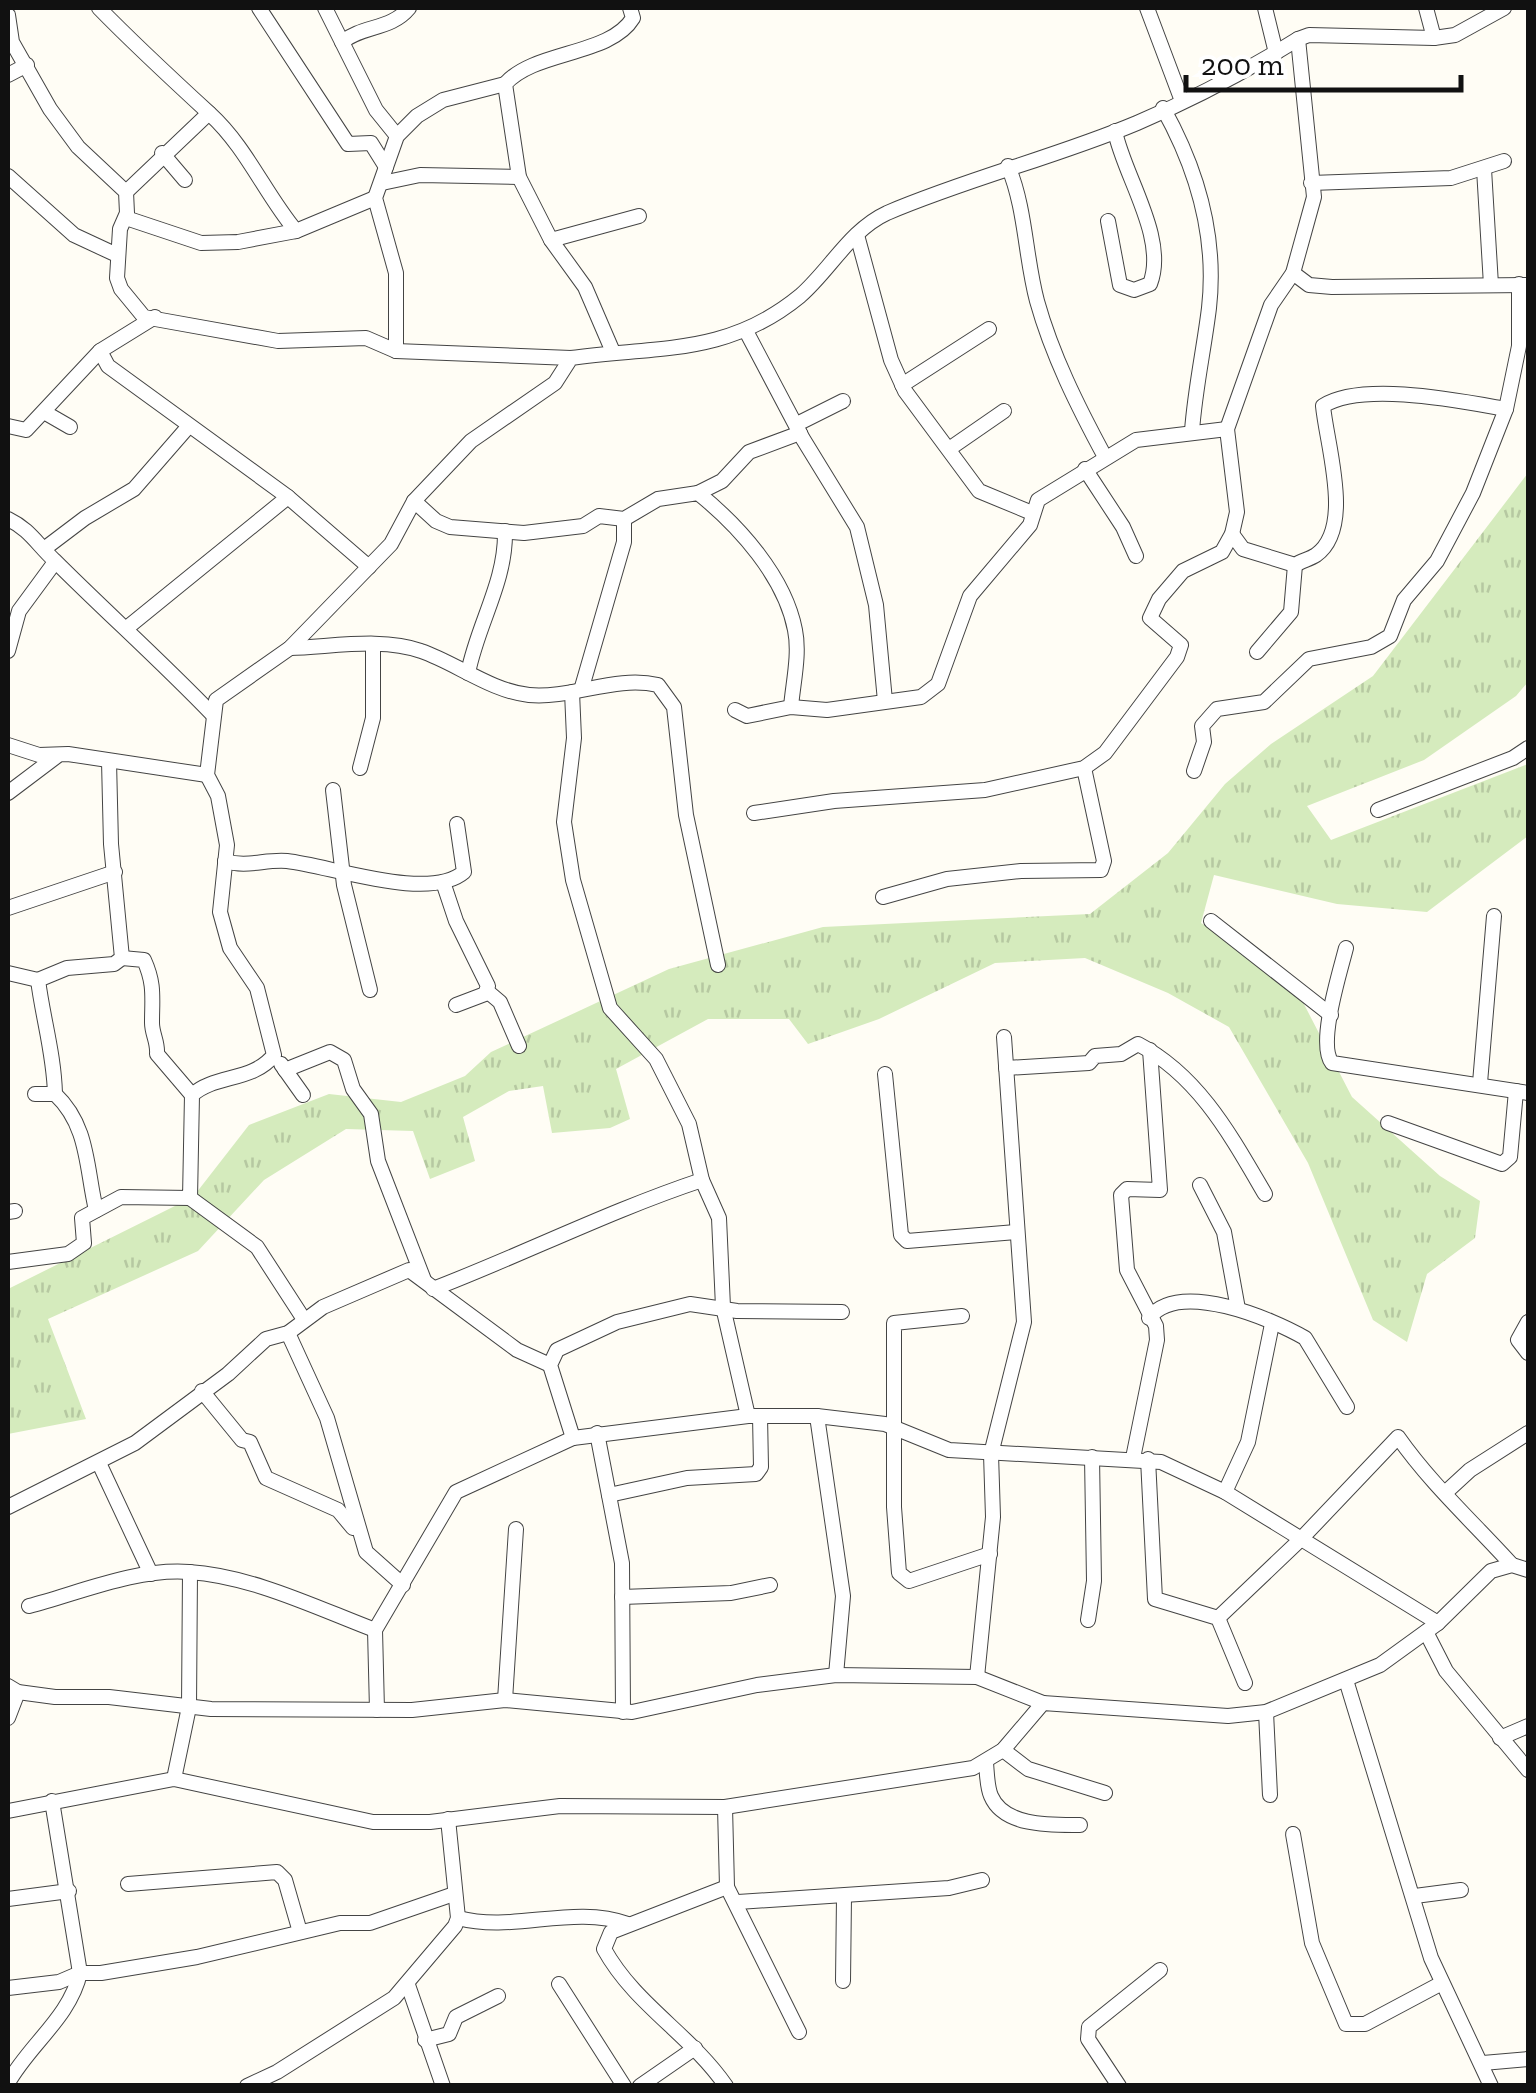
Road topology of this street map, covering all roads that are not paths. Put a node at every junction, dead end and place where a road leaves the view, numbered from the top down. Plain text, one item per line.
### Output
1 (99, 8) edge
2 (258, 8) edge
3 (324, 8) edge
4 (409, 8) edge
5 (630, 8) edge
6 (1147, 8) edge
7 (1265, 8) edge
8 (1426, 8) edge
9 (1504, 8) edge
10 (8, 15) edge
11 (1434, 38) junction
12 (1298, 39) junction
13 (342, 42) junction
14 (1276, 53) junction
15 (27, 65) junction
16 (8, 75) edge
17 (505, 84) junction
18 (1182, 101) junction
19 (1163, 108) junction
20 (209, 112) junction
21 (1115, 130) junction
22 (397, 136) junction
23 (162, 153) junction
24 (1504, 160) dead end
25 (1008, 166) junction
26 (386, 167) junction
27 (1484, 168) junction
28 (8, 176) edge
29 (519, 177) junction
30 (185, 180) dead end
31 (1312, 183) junction
32 (378, 190) junction
33 (126, 192) junction
34 (638, 216) dead end
35 (126, 218) junction
36 (1108, 221) dead end
37 (296, 231) junction
38 (857, 235) junction
39 (551, 240) junction
40 (118, 255) junction
41 (1293, 273) junction
42 (1524, 284) edge
43 (1491, 286) junction
44 (155, 317) junction
45 (989, 329) dead end
46 (746, 331) junction
47 (100, 351) junction
48 (396, 351) junction
49 (613, 352) junction
50 (571, 358) junction
51 (902, 386) junction
52 (843, 401) dead end
53 (1506, 409) junction
54 (1004, 411) dead end
55 (44, 412) junction
56 (8, 426) edge
57 (70, 427) dead end
58 (188, 427) junction
59 (798, 429) junction
60 (1228, 429) junction
61 (1192, 431) junction
62 (948, 448) junction
63 (1105, 456) junction
64 (1086, 468) junction
65 (698, 494) junction
66 (288, 497) junction
67 (414, 501) junction
68 (1032, 512) junction
69 (8, 519) edge
70 (624, 519) junction
71 (506, 531) junction
72 (1232, 534) junction
73 (44, 550) junction
74 (1136, 556) dead end
75 (56, 562) junction
76 (1295, 565) junction
77 (369, 567) junction
78 (128, 627) junction
79 (372, 646) junction
80 (290, 648) junction
81 (8, 651) edge
82 (1257, 652) dead end
83 (468, 673) junction
84 (577, 690) junction
85 (885, 701) junction
86 (791, 707) junction
87 (735, 710) dead end
88 (212, 714) junction
89 (8, 745) edge
90 (1528, 748) edge
91 (58, 754) junction
92 (109, 762) junction
93 (360, 768) dead end
94 (1084, 768) junction
95 (1194, 771) dead end
96 (207, 776) junction
97 (333, 790) dead end
98 (8, 793) edge
99 (1378, 810) dead end
100 (754, 813) dead end
101 (457, 824) dead end
102 (225, 861) junction
103 (114, 872) junction
104 (344, 872) junction
105 (444, 882) junction
106 (883, 898) dead end
107 (8, 908) edge
108 (1494, 916) dead end
109 (1211, 921) dead end
110 (1346, 948) dead end
111 (122, 958) junction
112 (718, 965) dead end
113 (8, 973) edge
114 (38, 980) junction
115 (370, 990) dead end
116 (487, 990) junction
117 (456, 1006) dead end
118 (1332, 1014) junction
119 (1004, 1037) dead end
120 (519, 1046) dead end
121 (1150, 1050) junction
122 (274, 1054) junction
123 (1006, 1068) junction
124 (286, 1070) junction
125 (886, 1074) dead end
126 (1480, 1083) junction
127 (1522, 1092) edge
128 (35, 1094) dead end
129 (55, 1094) junction
130 (192, 1095) junction
131 (303, 1095) dead end
132 (1388, 1124) dead end
133 (702, 1180) junction
134 (1200, 1185) dead end
135 (1265, 1194) dead end
136 (190, 1198) junction
137 (96, 1210) junction
138 (1016, 1232) junction
139 (8, 1262) edge
140 (428, 1284) junction
141 (723, 1307) junction
142 (1238, 1309) junction
143 (842, 1312) dead end
144 (962, 1316) dead end
145 (303, 1318) junction
146 (1150, 1318) junction
147 (1528, 1322) edge
148 (1272, 1324) junction
149 (288, 1334) junction
150 (1528, 1353) edge
151 (550, 1365) junction
152 (202, 1391) junction
153 (1347, 1407) dead end
154 (754, 1416) junction
155 (817, 1416) junction
156 (897, 1428) junction
157 (597, 1433) junction
158 (1528, 1434) edge
159 (573, 1438) junction
160 (992, 1454) junction
161 (1092, 1457) junction
162 (1140, 1458) junction
163 (99, 1462) junction
164 (1225, 1492) junction
165 (1446, 1492) junction
166 (609, 1495) junction
167 (8, 1507) edge
168 (516, 1529) dead end
169 (357, 1532) junction
170 (1301, 1539) junction
171 (990, 1554) junction
172 (1512, 1565) junction
173 (1528, 1570) edge
174 (190, 1572) junction
175 (151, 1574) junction
176 (403, 1585) junction
177 (770, 1585) dead end
178 (622, 1596) junction
179 (29, 1606) dead end
180 (1218, 1618) junction
181 (1088, 1620) dead end
182 (1432, 1628) junction
183 (375, 1630) junction
184 (836, 1674) junction
185 (977, 1678) junction
186 (1346, 1680) junction
187 (1244, 1683) dead end
188 (12, 1689) edge
189 (504, 1700) junction
190 (1043, 1703) junction
191 (189, 1707) junction
192 (378, 1710) junction
193 (623, 1712) junction
194 (1266, 1712) junction
195 (8, 1718) edge
196 (1528, 1726) edge
197 (1500, 1738) junction
198 (1003, 1750) junction
199 (986, 1763) junction
200 (1528, 1770) edge
201 (174, 1779) junction
202 (1105, 1793) dead end
203 (1270, 1796) dead end
204 (52, 1800) junction
205 (725, 1807) junction
206 (8, 1811) edge
207 (448, 1819) junction
208 (1080, 1826) dead end
209 (1293, 1834) dead end
210 (982, 1880) dead end
211 (128, 1884) dead end
212 (727, 1887) junction
213 (69, 1890) junction
214 (1461, 1890) dead end
215 (454, 1894) junction
216 (1415, 1896) junction
217 (844, 1897) junction
218 (8, 1899) edge
219 (738, 1902) junction
220 (458, 1918) junction
221 (610, 1924) junction
222 (300, 1932) junction
223 (1160, 1970) dead end
224 (80, 1972) junction
225 (843, 1982) dead end
226 (1442, 1983) junction
227 (558, 1984) dead end
228 (408, 1985) junction
229 (8, 1988) edge
230 (498, 1996) dead end
231 (798, 2032) dead end
232 (425, 2040) junction
233 (695, 2048) junction
234 (1528, 2059) edge
235 (14, 2063) edge
236 (1482, 2063) junction
237 (275, 2079) edge
238 (8, 2084) edge
239 (246, 2086) edge
240 (443, 2086) edge
241 (624, 2086) edge
242 (640, 2086) edge
243 (726, 2086) edge
244 (1119, 2086) edge
245 (1491, 2086) edge

1 - 20 street
2 - 26 street
3 - 13 street
4 - 13 street
5 - 17 street
6 - 18 street
7 - 14 street
8 - 11 street
9 - 11 street
10 - 15 street
11 - 12 street
12 - 14 street
12 - 31 street
13 - 22 street
14 - 18 street
15 - 16 street
15 - 33 street
17 - 22 street
17 - 29 street
18 - 19 street
19 - 21 street
19 - 61 street
20 - 23 street
20 - 37 street
21 - 25 street
21 - 36 street
22 - 26 street
23 - 30 street
23 - 33 street
24 - 27 street
25 - 38 street
25 - 63 street
26 - 32 street
27 - 31 street
27 - 43 street
28 - 40 street
29 - 32 street
29 - 39 street
31 - 41 street
32 - 37 street
32 - 48 street
33 - 35 street
34 - 39 street
35 - 37 street
35 - 40 street
38 - 46 street
38 - 51 street
39 - 49 street
40 - 44 street
41 - 43 street
41 - 60 street
42 - 43 street
42 - 53 street
44 - 47 street
44 - 48 street
45 - 51 street
46 - 49 street
46 - 59 street
47 - 55 street
47 - 58 street
48 - 50 street
49 - 50 street
50 - 67 street
51 - 62 street
52 - 59 street
53 - 76 street
53 - 95 street
54 - 62 street
55 - 56 street
55 - 57 street
58 - 66 street
58 - 73 street
59 - 65 street
59 - 85 street
60 - 61 street
60 - 72 street
61 - 63 street
62 - 68 street
63 - 64 street
64 - 68 street
64 - 74 street
65 - 70 street
65 - 86 street
66 - 77 street
66 - 78 street
67 - 71 street
67 - 77 street
68 - 85 street
69 - 73 street
70 - 71 street
70 - 84 street
71 - 83 street
72 - 76 street
72 - 94 street
73 - 75 street
75 - 78 street
75 - 81 street
76 - 82 street
77 - 80 street
78 - 88 street
79 - 80 street
79 - 83 street
79 - 93 street
80 - 88 street
83 - 84 street
84 - 112 street
84 - 133 street
85 - 86 street
86 - 87 street
88 - 96 street
89 - 91 street
90 - 99 street
91 - 92 street
91 - 98 street
92 - 96 street
92 - 103 street
94 - 100 street
94 - 106 street
96 - 102 street
97 - 104 street
101 - 105 street
102 - 104 street
102 - 122 street
103 - 107 street
103 - 111 street
104 - 105 street
104 - 115 street
105 - 116 street
108 - 126 street
109 - 118 street
110 - 118 street
111 - 114 street
111 - 130 street
113 - 114 street
114 - 129 street
116 - 117 street
116 - 120 street
118 - 126 street
119 - 123 street
121 - 123 street
121 - 135 street
121 - 146 street
122 - 124 street
122 - 130 street
123 - 138 street
124 - 131 street
124 - 140 street
125 - 138 street
126 - 127 street
127 - 132 street
128 - 129 street
129 - 137 street
130 - 136 street
133 - 140 street
133 - 141 street
134 - 142 street
136 - 137 street
136 - 145 street
137 - 139 street
138 - 160 street
140 - 145 street
140 - 151 street
141 - 143 street
141 - 151 street
141 - 154 street
142 - 146 street
142 - 148 street
144 - 156 street
145 - 149 street
146 - 162 street
147 - 150 street
148 - 153 street
148 - 164 street
149 - 152 street
149 - 169 street
151 - 159 street
152 - 163 street
152 - 169 street
154 - 155 street
154 - 157 street
154 - 166 street
155 - 156 street
155 - 184 street
156 - 160 street
156 - 171 street
157 - 159 street
157 - 166 street
158 - 165 street
159 - 176 street
160 - 161 street
160 - 171 street
161 - 162 street
161 - 181 street
162 - 164 street
162 - 180 street
163 - 167 street
163 - 175 street
164 - 170 street
165 - 170 street
165 - 172 street
166 - 178 street
168 - 189 street
169 - 176 street
170 - 180 street
170 - 182 street
171 - 185 street
172 - 173 street
172 - 182 street
174 - 175 street
174 - 183 street
174 - 191 street
175 - 179 street
176 - 183 street
177 - 178 street
178 - 193 street
180 - 187 street
182 - 186 street
182 - 197 street
183 - 192 street
184 - 185 street
184 - 193 street
185 - 190 street
186 - 194 street
186 - 216 street
188 - 191 street
188 - 195 street
189 - 192 street
189 - 193 street
190 - 194 street
190 - 198 street
191 - 192 street
191 - 201 street
194 - 203 street
196 - 197 street
197 - 200 street
198 - 199 street
198 - 202 street
199 - 205 street
199 - 208 street
201 - 204 street
201 - 207 street
204 - 206 street
204 - 213 street
205 - 207 street
205 - 212 street
207 - 215 street
209 - 226 street
210 - 217 street
211 - 222 street
212 - 219 street
212 - 221 street
213 - 218 street
213 - 224 street
214 - 216 street
215 - 220 street
215 - 222 street
216 - 226 street
217 - 219 street
217 - 225 street
219 - 231 street
220 - 221 street
220 - 228 street
221 - 233 street
222 - 224 street
223 - 244 street
224 - 229 street
224 - 235 street
226 - 236 street
227 - 241 street
228 - 232 street
228 - 237 street
230 - 232 street
232 - 240 street
233 - 242 street
233 - 243 street
234 - 236 street
235 - 238 street
236 - 245 street
237 - 239 street

